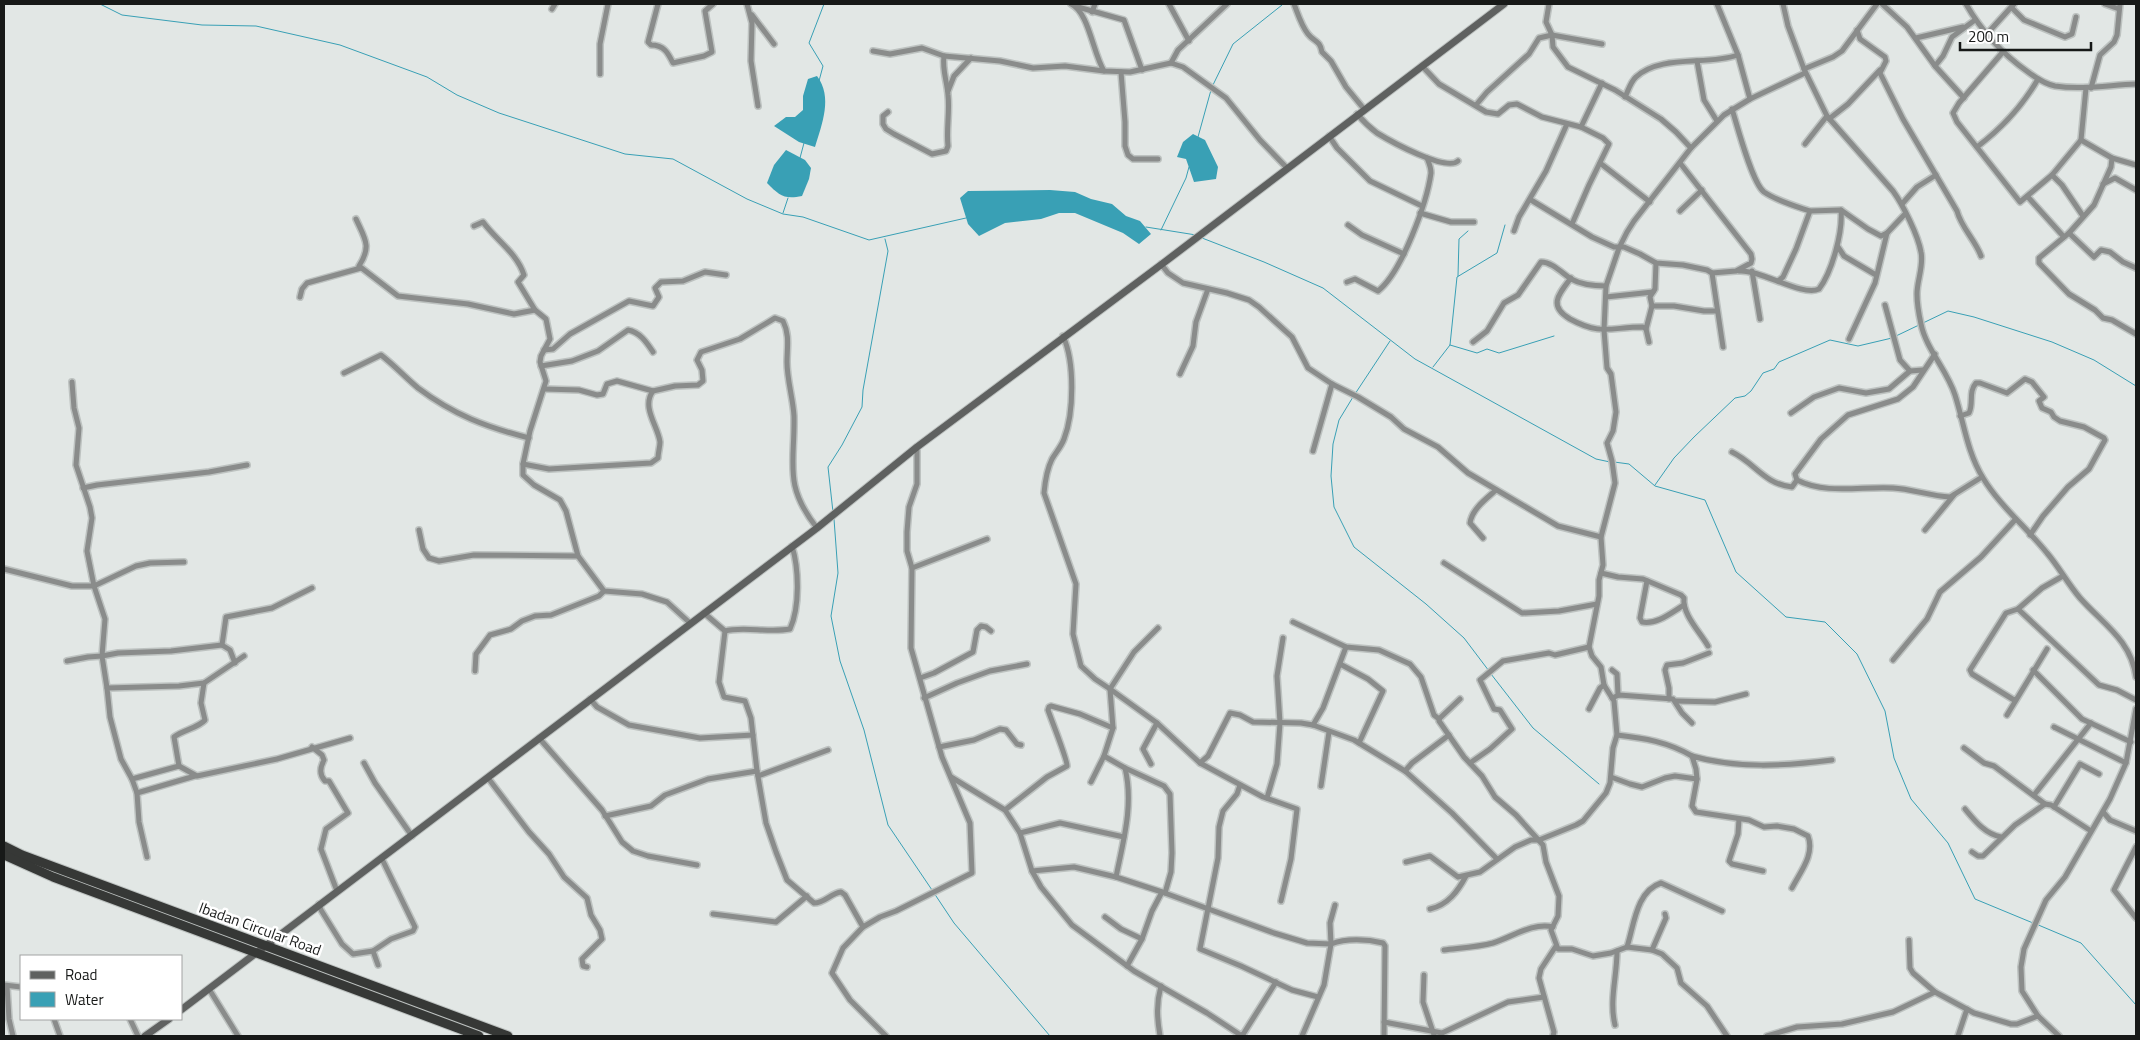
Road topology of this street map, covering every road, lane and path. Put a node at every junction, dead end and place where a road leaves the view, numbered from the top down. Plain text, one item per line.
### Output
1 (608, 4) edge
2 (658, 4) edge
3 (713, 4) edge
4 (747, 4) edge
5 (1071, 4) edge
6 (1095, 4) edge
7 (1170, 4) edge
8 (1227, 4) edge
9 (1294, 4) edge
10 (1504, 4) edge
11 (1549, 4) edge
12 (1717, 4) edge
13 (1783, 4) edge
14 (1882, 4) edge
15 (1966, 4) edge
16 (2105, 4) edge
17 (1873, 5) edge
18 (2013, 6) edge
19 (2120, 6) edge
20 (1078, 7) junction
21 (749, 10) junction
22 (1092, 12) junction
23 (2076, 17) dead end
24 (1975, 20) junction
25 (1964, 27) junction
26 (1857, 30) junction
27 (1552, 35) junction
28 (1986, 35) junction
29 (1916, 38) junction
30 (1189, 41) junction
31 (774, 44) dead end
32 (1602, 44) dead end
33 (873, 51) dead end
34 (2002, 53) junction
35 (1738, 55) junction
36 (944, 56) junction
37 (972, 58) junction
38 (1697, 61) junction
39 (1171, 63) junction
40 (1422, 66) junction
41 (1935, 66) junction
42 (1142, 70) junction
43 (1880, 70) junction
44 (1104, 71) junction
45 (1804, 71) junction
46 (1121, 72) junction
47 (600, 74) dead end
48 (2038, 79) junction
49 (1602, 84) junction
50 (2136, 84) edge
51 (2088, 88) junction
52 (948, 92) junction
53 (1625, 97) junction
54 (1964, 98) junction
55 (1750, 99) junction
56 (1476, 105) junction
57 (758, 106) dead end
58 (1732, 109) junction
59 (888, 112) dead end
60 (1360, 112) junction
61 (1828, 117) junction
62 (1717, 121) junction
63 (1567, 124) junction
64 (1581, 127) junction
65 (1328, 136) junction
66 (2082, 140) junction
67 (1805, 144) dead end
68 (1976, 147) junction
69 (1690, 148) junction
70 (1158, 158) dead end
71 (1427, 158) junction
72 (2112, 158) junction
73 (1458, 161) dead end
74 (1600, 163) junction
75 (1680, 163) junction
76 (2136, 165) edge
77 (1288, 168) junction
78 (1936, 175) junction
79 (2052, 175) junction
80 (2103, 185) junction
81 (1702, 190) junction
82 (2136, 190) edge
83 (2028, 197) junction
84 (1531, 200) junction
85 (1650, 202) junction
86 (1902, 204) junction
87 (1422, 206) junction
88 (1841, 210) junction
89 (1680, 211) dead end
90 (1810, 211) junction
91 (1420, 213) junction
92 (1905, 214) junction
93 (2084, 216) junction
94 (356, 219) dead end
95 (1474, 222) dead end
96 (1572, 224) junction
97 (1348, 225) dead end
98 (474, 226) dead end
99 (1514, 231) dead end
100 (1887, 233) junction
101 (2067, 235) junction
102 (1838, 247) junction
103 (1619, 248) junction
104 (1404, 254) junction
105 (1981, 256) dead end
106 (1656, 263) junction
107 (1162, 264) junction
108 (361, 268) junction
109 (2136, 268) edge
110 (1736, 271) junction
111 (1752, 272) junction
112 (1712, 273) junction
113 (726, 275) dead end
114 (1876, 275) junction
115 (1571, 278) junction
116 (1778, 281) junction
117 (1347, 282) dead end
118 (1606, 286) junction
119 (1208, 289) junction
120 (1653, 292) junction
121 (300, 297) dead end
122 (1606, 297) junction
123 (1885, 305) dead end
124 (1652, 306) junction
125 (535, 310) junction
126 (1718, 311) junction
127 (1760, 319) dead end
128 (1646, 329) junction
129 (1604, 330) junction
130 (2136, 334) edge
131 (1063, 336) junction
132 (1849, 339) dead end
133 (1473, 342) dead end
134 (1649, 342) dead end
135 (1723, 347) dead end
136 (544, 350) junction
137 (653, 352) dead end
138 (1935, 354) junction
139 (541, 366) junction
140 (1910, 370) junction
141 (1923, 370) junction
142 (344, 373) dead end
143 (1180, 374) dead end
144 (72, 382) dead end
145 (1332, 384) junction
146 (544, 389) junction
147 (653, 391) junction
148 (1792, 413) dead end
149 (1960, 416) junction
150 (529, 438) junction
151 (917, 447) junction
152 (1313, 451) dead end
153 (1732, 452) dead end
154 (523, 464) junction
155 (247, 465) dead end
156 (1982, 477) junction
157 (1797, 480) junction
158 (83, 488) junction
159 (1496, 490) junction
160 (1954, 495) junction
161 (2015, 520) junction
162 (817, 528) junction
163 (419, 530) dead end
164 (1925, 530) dead end
165 (2030, 535) junction
166 (1601, 537) junction
167 (1483, 538) dead end
168 (987, 540) dead end
169 (792, 546) junction
170 (578, 556) junction
171 (184, 562) dead end
172 (1444, 563) dead end
173 (912, 568) junction
174 (4, 569) edge
175 (1601, 573) junction
176 (2063, 576) junction
177 (1647, 581) junction
178 (94, 586) junction
179 (312, 588) dead end
180 (604, 591) junction
181 (1597, 604) junction
182 (1684, 605) junction
183 (2018, 609) junction
184 (704, 613) junction
185 (1293, 622) dead end
186 (690, 623) junction
187 (1158, 628) dead end
188 (725, 631) junction
189 (991, 632) dead end
190 (1282, 638) dead end
191 (222, 645) junction
192 (1708, 646) dead end
193 (1346, 647) junction
194 (1589, 647) junction
195 (2047, 649) dead end
196 (2133, 652) edge
197 (1709, 653) dead end
198 (102, 656) junction
199 (244, 656) dead end
200 (1893, 660) dead end
201 (66, 661) dead end
202 (235, 663) junction
203 (1027, 664) dead end
204 (1340, 664) junction
205 (1612, 670) dead end
206 (2033, 670) junction
207 (475, 672) dead end
208 (2136, 676) edge
209 (920, 678) junction
210 (204, 683) junction
211 (1604, 685) junction
212 (107, 688) junction
213 (1110, 688) junction
214 (1746, 694) dead end
215 (1618, 695) junction
216 (924, 698) junction
217 (1612, 698) junction
218 (590, 699) junction
219 (1460, 699) dead end
220 (1669, 699) junction
221 (2016, 699) junction
222 (2136, 700) edge
223 (1676, 701) junction
224 (1589, 709) dead end
225 (2136, 709) edge
226 (2007, 715) dead end
227 (1439, 719) junction
228 (1157, 723) junction
229 (1280, 723) junction
230 (1692, 723) dead end
231 (2091, 723) junction
232 (1313, 725) junction
233 (2054, 726) dead end
234 (1113, 728) junction
235 (1329, 732) junction
236 (753, 735) junction
237 (1449, 735) junction
238 (1617, 735) junction
239 (350, 738) dead end
240 (539, 738) junction
241 (2079, 739) junction
242 (2131, 742) junction
243 (1359, 743) junction
244 (1020, 745) dead end
245 (312, 747) junction
246 (939, 747) junction
247 (1964, 748) dead end
248 (828, 750) dead end
249 (1104, 756) junction
250 (1692, 756) junction
251 (1832, 760) dead end
252 (364, 763) dead end
253 (1200, 763) junction
254 (1470, 763) junction
255 (2126, 763) junction
256 (1151, 764) dead end
257 (178, 766) junction
258 (1125, 768) junction
259 (1405, 772) junction
260 (757, 773) junction
261 (2098, 774) dead end
262 (197, 776) junction
263 (1611, 776) junction
264 (950, 777) junction
265 (488, 778) junction
266 (132, 779) junction
267 (1697, 779) junction
268 (1091, 782) dead end
269 (1240, 785) junction
270 (1321, 786) dead end
271 (137, 794) junction
272 (2034, 795) junction
273 (1267, 798) junction
274 (2045, 804) junction
275 (2054, 807) junction
276 (1965, 809) dead end
277 (1005, 810) junction
278 (2103, 812) junction
279 (605, 816) junction
280 (1739, 819) junction
281 (2091, 831) junction
282 (2136, 831) edge
283 (1020, 833) junction
284 (412, 836) junction
285 (1124, 837) junction
286 (2001, 837) junction
287 (1539, 840) junction
288 (4, 846) edge
289 (2136, 848) edge
290 (1972, 852) dead end
291 (4, 855) edge
292 (147, 857) dead end
293 (382, 859) junction
294 (1497, 859) junction
295 (1406, 862) dead end
296 (697, 865) dead end
297 (1032, 870) junction
298 (1763, 871) dead end
299 (1466, 876) junction
300 (1116, 877) junction
301 (1792, 888) dead end
302 (337, 891) junction
303 (1164, 893) junction
304 (807, 896) junction
305 (1281, 901) dead end
306 (319, 904) junction
307 (1335, 905) dead end
308 (1430, 909) dead end
309 (1209, 910) junction
310 (1722, 911) dead end
311 (714, 914) dead end
312 (1665, 914) dead end
313 (1105, 917) dead end
314 (2136, 918) edge
315 (1553, 926) junction
316 (863, 927) junction
317 (1142, 939) junction
318 (1909, 940) dead end
319 (1331, 944) junction
320 (1556, 946) junction
321 (1628, 947) junction
322 (1444, 950) dead end
323 (1652, 950) junction
324 (373, 951) junction
325 (1617, 951) junction
326 (378, 965) dead end
327 (1127, 966) junction
328 (587, 967) dead end
329 (1424, 975) dead end
330 (1276, 982) junction
331 (6, 985) edge
332 (1161, 986) junction
333 (20, 987) edge
334 (208, 989) junction
335 (1935, 992) junction
336 (1318, 997) junction
337 (1544, 997) junction
338 (182, 1009) edge
339 (1967, 1009) junction
340 (2038, 1016) junction
341 (54, 1020) edge
342 (130, 1020) edge
343 (168, 1020) edge
344 (1384, 1022) junction
345 (1615, 1025) dead end
346 (1781, 1034) edge
347 (149, 1035) edge
348 (1434, 1035) edge
349 (13, 1036) edge
350 (60, 1036) edge
351 (138, 1036) edge
352 (238, 1036) edge
353 (479, 1036) edge
354 (508, 1036) edge
355 (886, 1036) edge
356 (1160, 1036) edge
357 (1302, 1036) edge
358 (1384, 1036) edge
359 (1553, 1036) edge
360 (1727, 1036) edge
361 (1767, 1036) edge
362 (1958, 1036) edge
363 (2059, 1036) edge

1 - 47 street
2 - 3 street
4 - 21 street
5 - 20 street
6 - 22 street
7 - 30 street
8 - 30 street
9 - 60 street
10 - 40 main road
11 - 27 street
12 - 35 street
13 - 45 street
14 - 29 street
15 - 24 street
16 - 19 street
17 - 26 street
18 - 23 street
18 - 28 street
19 - 51 street
20 - 22 street
20 - 44 street
21 - 31 street
21 - 57 street
22 - 42 street
24 - 25 street
24 - 28 street
25 - 29 street
25 - 41 street
26 - 43 street
26 - 45 street
27 - 32 street
27 - 49 street
27 - 56 street
28 - 34 street
29 - 41 street
30 - 39 street
33 - 36 street
34 - 48 street
34 - 54 street
35 - 38 street
35 - 55 street
36 - 37 street
36 - 52 street
37 - 44 street
37 - 52 street
38 - 53 street
38 - 62 street
39 - 42 street
39 - 77 street
40 - 56 street
40 - 60 main road
41 - 54 street
42 - 46 street
43 - 61 street
43 - 78 street
44 - 46 street
45 - 55 street
45 - 61 street
46 - 70 street
48 - 51 street
48 - 68 street
49 - 53 street
49 - 64 street
50 - 51 street
51 - 66 street
52 - 59 street
53 - 69 street
54 - 68 street
55 - 58 street
56 - 63 street
58 - 62 street
58 - 90 street
60 - 65 main road
60 - 71 street
61 - 67 street
61 - 86 street
62 - 69 street
63 - 64 street
63 - 84 street
64 - 74 street
65 - 77 main road
65 - 87 street
66 - 72 street
66 - 79 street
68 - 83 street
69 - 75 street
71 - 73 street
71 - 87 street
72 - 76 street
72 - 80 street
74 - 85 street
74 - 96 street
75 - 81 street
75 - 85 street
77 - 107 main road
78 - 86 street
78 - 105 street
79 - 83 street
79 - 93 street
80 - 82 street
80 - 93 street
81 - 89 street
81 - 110 street
83 - 101 street
84 - 96 street
84 - 99 street
85 - 103 street
86 - 92 street
87 - 91 street
88 - 90 street
88 - 100 street
88 - 102 street
90 - 116 street
91 - 95 street
91 - 104 street
92 - 100 street
92 - 138 street
93 - 101 street
94 - 108 street
96 - 103 street
97 - 104 street
98 - 125 street
100 - 114 street
101 - 109 street
101 - 130 street
102 - 114 street
102 - 116 street
103 - 106 street
103 - 118 street
104 - 117 street
106 - 112 street
106 - 120 street
107 - 119 street
107 - 131 main road
108 - 121 street
108 - 125 street
110 - 111 street
110 - 112 street
111 - 116 street
111 - 127 street
112 - 126 street
113 - 136 street
114 - 132 street
115 - 118 street
115 - 129 street
115 - 133 street
118 - 122 street
119 - 143 street
119 - 145 street
120 - 122 street
120 - 124 street
122 - 129 street
123 - 140 street
124 - 126 street
124 - 128 street
125 - 136 street
126 - 135 street
128 - 129 street
128 - 134 street
129 - 166 street
131 - 151 main road
131 - 213 street
136 - 139 street
137 - 139 street
138 - 141 street
138 - 149 street
139 - 146 street
140 - 141 street
140 - 148 street
141 - 157 street
142 - 150 street
144 - 158 street
145 - 152 street
145 - 159 street
146 - 147 street
146 - 150 street
147 - 154 street
147 - 162 street
149 - 156 street
149 - 165 street
150 - 154 street
151 - 162 main road
151 - 173 street
153 - 157 street
154 - 170 street
155 - 158 street
156 - 160 street
156 - 161 street
157 - 160 street
158 - 178 street
159 - 166 street
159 - 167 street
160 - 164 street
161 - 165 street
161 - 200 street
162 - 169 main road
163 - 170 street
165 - 176 street
166 - 175 street
168 - 173 street
169 - 184 main road
169 - 188 street
170 - 180 street
171 - 178 street
172 - 181 street
173 - 209 street
174 - 178 street
175 - 177 street
175 - 181 street
176 - 183 street
176 - 196 street
177 - 182 street
177 - 182 street
178 - 198 street
179 - 191 street
180 - 186 street
180 - 207 street
181 - 194 street
182 - 192 street
183 - 221 street
183 - 222 street
184 - 186 main road
184 - 188 street
185 - 193 street
186 - 218 main road
187 - 213 street
188 - 236 street
189 - 209 street
190 - 229 street
191 - 198 street
191 - 202 street
193 - 204 street
193 - 227 street
194 - 211 street
194 - 254 street
195 - 206 street
196 - 208 street
197 - 220 street
198 - 201 street
198 - 212 street
199 - 202 street
202 - 210 street
203 - 216 street
204 - 232 street
204 - 243 street
205 - 215 street
206 - 221 street
206 - 231 street
209 - 216 street
210 - 212 street
210 - 257 street
211 - 217 street
211 - 224 street
212 - 266 street
213 - 228 street
213 - 234 street
214 - 223 street
215 - 217 street
215 - 220 street
216 - 246 street
217 - 238 street
218 - 236 street
218 - 240 main road
219 - 227 street
220 - 223 street
221 - 226 street
223 - 230 street
225 - 242 street
227 - 237 street
228 - 253 street
228 - 256 street
229 - 232 street
229 - 253 street
229 - 273 street
231 - 241 street
231 - 242 street
232 - 235 street
233 - 241 street
234 - 249 street
234 - 277 street
235 - 243 street
235 - 270 street
236 - 260 street
237 - 254 street
237 - 259 street
238 - 250 street
238 - 263 street
239 - 245 street
240 - 265 main road
240 - 279 street
241 - 255 street
241 - 272 street
242 - 255 street
243 - 259 street
244 - 246 street
245 - 262 street
245 - 302 street
246 - 264 street
247 - 272 street
248 - 260 street
249 - 258 street
249 - 268 street
250 - 251 street
250 - 267 street
252 - 284 street
253 - 269 street
254 - 287 street
255 - 278 street
257 - 262 street
257 - 266 street
258 - 285 street
258 - 303 street
259 - 294 street
260 - 279 street
260 - 304 street
261 - 275 street
262 - 271 street
263 - 267 street
263 - 287 street
264 - 277 street
264 - 316 street
265 - 284 main road
265 - 328 street
266 - 271 street
267 - 280 street
269 - 273 street
269 - 309 street
271 - 292 street
272 - 274 street
273 - 305 street
274 - 275 street
274 - 286 street
275 - 281 street
276 - 286 street
277 - 283 street
278 - 281 street
278 - 282 street
279 - 296 street
280 - 298 street
280 - 301 street
281 - 340 street
283 - 285 street
283 - 297 street
284 - 293 main road
285 - 300 street
286 - 290 street
287 - 294 street
287 - 315 street
288 - 354 highway, Ibadan Circular Road
289 - 314 street
291 - 353 highway, Ibadan Circular Road
293 - 302 main road
293 - 324 street
294 - 299 street
295 - 299 street
297 - 300 street
297 - 327 street
299 - 308 street
300 - 303 street
302 - 306 main road
303 - 309 street
303 - 317 street
304 - 311 street
304 - 316 street
306 - 324 street
306 - 334 main road
307 - 319 street
309 - 319 street
309 - 330 street
310 - 321 street
312 - 323 street
313 - 317 street
315 - 320 street
315 - 322 street
316 - 355 street
317 - 327 street
318 - 335 street
319 - 336 street
319 - 344 street
320 - 325 street
320 - 337 street
321 - 323 street
321 - 325 street
323 - 360 street
324 - 326 street
325 - 345 street
327 - 332 street
329 - 348 street
330 - 332 street
330 - 336 street
331 - 333 street
331 - 349 street
332 - 356 street
334 - 338 main road
334 - 352 street
335 - 339 street
335 - 346 street
336 - 357 street
337 - 348 street
337 - 359 street
339 - 340 street
339 - 362 street
340 - 363 street
341 - 350 street
342 - 351 street
343 - 347 main road
344 - 348 street
344 - 358 street
346 - 361 street

